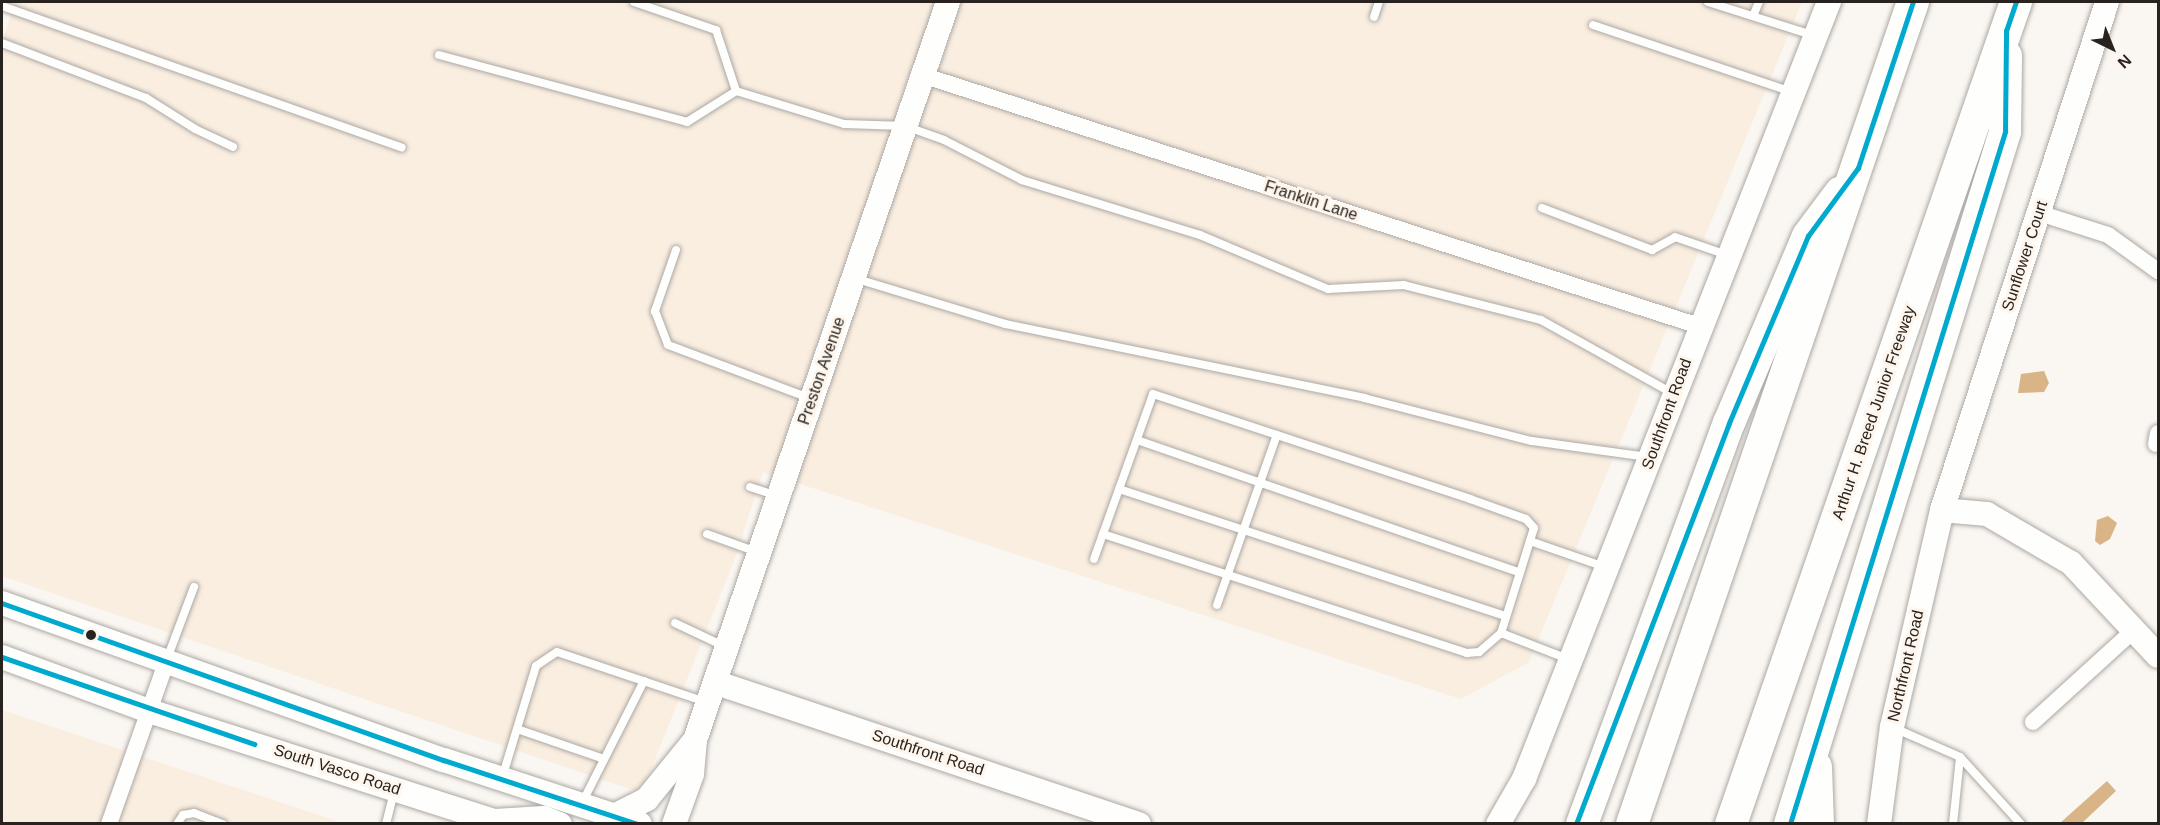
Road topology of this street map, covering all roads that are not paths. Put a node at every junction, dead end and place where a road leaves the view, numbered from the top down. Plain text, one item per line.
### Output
1 (634, 2) edge
2 (948, 2) edge
3 (1380, 2) edge
4 (1708, 2) edge
5 (1759, 2) edge
6 (1829, 2) edge
7 (1913, 2) edge
8 (2016, 2) edge
9 (2107, 2) edge
10 (646, 4) edge
11 (2, 6) edge
12 (1753, 16) junction
13 (1374, 17) dead end
14 (1593, 26) dead end
15 (2006, 31) junction
16 (1815, 36) junction
17 (2, 44) edge
18 (439, 56) dead end
19 (922, 75) junction
20 (736, 91) junction
21 (1793, 93) junction
22 (905, 126) junction
23 (233, 147) dead end
24 (402, 148) dead end
25 (1858, 168) junction
26 (1542, 208) dead end
27 (2039, 213) junction
28 (676, 250) dead end
29 (1728, 256) junction
30 (2158, 271) edge
31 (854, 278) junction
32 (1699, 326) junction
33 (1674, 394) junction
34 (813, 399) junction
35 (1277, 435) junction
36 (1137, 440) junction
37 (1651, 457) junction
38 (1260, 482) junction
39 (750, 487) dead end
40 (1119, 489) junction
41 (780, 497) junction
42 (1942, 510) junction
43 (1244, 530) junction
44 (707, 534) dead end
45 (1103, 534) junction
46 (1530, 541) junction
47 (760, 554) junction
48 (1094, 559) dead end
49 (1609, 568) junction
50 (1520, 573) junction
51 (1228, 575) junction
52 (194, 587) dead end
53 (2, 603) edge
54 (1217, 605) dead end
55 (1506, 616) junction
56 (675, 623) dead end
57 (2134, 630) junction
58 (1501, 633) junction
59 (728, 648) junction
60 (2158, 656) edge
61 (2, 657) edge
62 (1569, 659) junction
63 (167, 660) junction
64 (644, 681) junction
65 (713, 693) junction
66 (146, 710) junction
67 (2033, 722) dead end
68 (1892, 727) junction
69 (516, 729) junction
70 (695, 740) junction
71 (1816, 748) junction
72 (1960, 758) junction
73 (604, 759) junction
74 (502, 778) junction
75 (395, 789) junction
76 (582, 803) junction
77 (616, 815) junction
78 (1582, 816) edge
79 (499, 822) edge
80 (109, 824) edge
81 (177, 824) edge
82 (223, 824) edge
83 (386, 824) edge
84 (560, 824) edge
85 (640, 824) edge
86 (674, 824) edge
87 (1139, 824) edge
88 (1498, 824) edge
89 (1632, 824) edge
90 (1731, 824) edge
91 (1790, 824) edge
92 (1818, 824) edge
93 (1879, 824) edge
94 (1953, 824) edge
95 (2021, 824) edge

1 - 10 lane
2 - 19 street, Preston Avenue
3 - 13 lane
4 - 12 lane
5 - 12 lane
6 - 16 street, Southfront Road
7 - 25 highway
8 - 15 highway, Arthur H. Breed Junior Freeway
9 - 27 street, Sunflower Court
10 - 20 lane
11 - 24 lane
12 - 16 lane
14 - 21 lane
15 - 71 highway
15 - 90 highway, Arthur H. Breed Junior Freeway
16 - 21 street, Southfront Road
17 - 23 lane
18 - 20 lane
19 - 22 street, Preston Avenue
19 - 32 street, Franklin Lane
20 - 22 lane
21 - 29 street, Southfront Road
22 - 31 street, Preston Avenue
22 - 33 lane
25 - 78 highway
25 - 89 highway
26 - 29 lane
27 - 30 street
27 - 42 street, Sunflower Court
28 - 34 lane
29 - 32 street, Southfront Road
31 - 34 street, Preston Avenue
31 - 37 lane
32 - 33 street, Southfront Road
33 - 37 street, Southfront Road
34 - 41 street, Preston Avenue
35 - 36 lane
35 - 38 lane
35 - 46 lane
36 - 38 lane
36 - 40 lane
37 - 49 street, Southfront Road
38 - 43 lane
38 - 50 lane
39 - 41 lane
40 - 43 lane
40 - 45 lane
41 - 47 street, Preston Avenue
42 - 57 street
42 - 68 street, Northfront Road
43 - 51 lane
43 - 55 lane
44 - 47 lane
45 - 48 lane
45 - 51 lane
46 - 49 lane
46 - 50 lane
47 - 59 street, Preston Avenue
49 - 62 street, Southfront Road
50 - 55 lane
51 - 54 lane
51 - 58 lane
52 - 63 lane
53 - 63 street
55 - 58 lane
56 - 59 lane
57 - 60 street
57 - 67 street
58 - 62 lane
59 - 65 street, Preston Avenue
61 - 66 street, South Vasco Road
62 - 88 street, Southfront Road
63 - 66 street
63 - 74 street
64 - 65 lane
64 - 69 lane
64 - 73 lane
65 - 70 street, Preston Avenue
65 - 87 street, Southfront Road
66 - 75 street, South Vasco Road
66 - 80 street
68 - 72 lane
68 - 93 street, Northfront Road
69 - 73 lane
69 - 74 lane
70 - 77 street
70 - 86 street
71 - 91 highway
71 - 92 highway
72 - 94 lane
72 - 95 lane
73 - 76 lane
74 - 76 street
75 - 79 street, South Vasco Road
75 - 83 lane
76 - 77 street
77 - 85 street
79 - 84 street
81 - 82 lane

